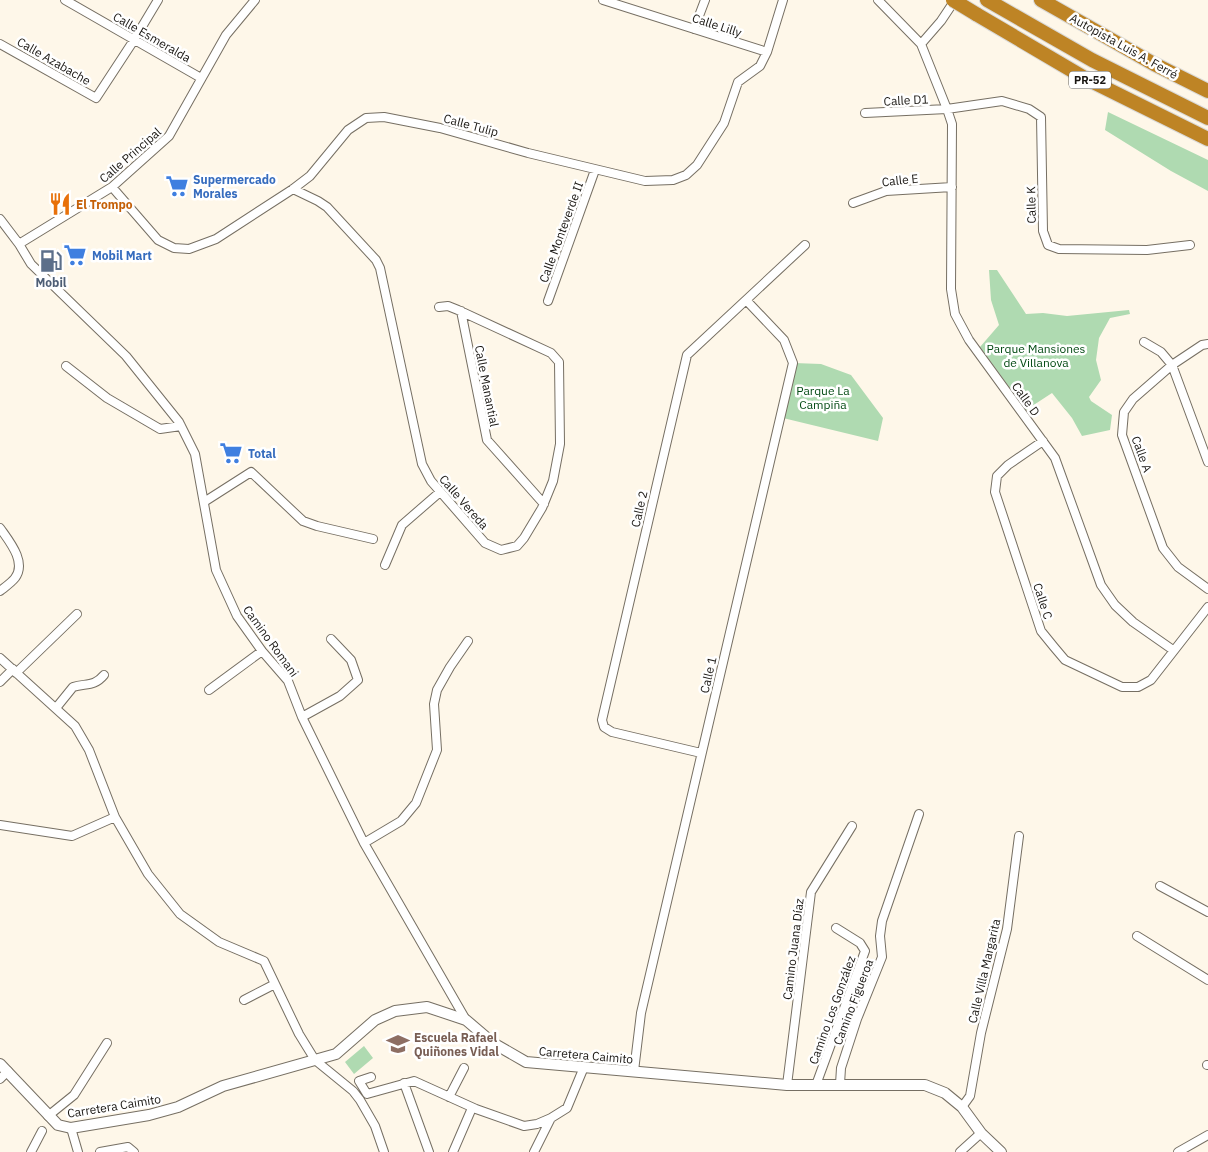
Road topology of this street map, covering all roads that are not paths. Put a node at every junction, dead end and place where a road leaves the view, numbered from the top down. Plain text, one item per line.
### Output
1 (65, 0) edge
2 (158, 0) edge
3 (255, 0) edge
4 (603, 0) edge
5 (705, 0) edge
6 (783, 0) edge
7 (878, 0) edge
8 (954, 0) edge
9 (988, 0) edge
10 (1040, 0) edge
11 (624, 3) edge
12 (694, 30) junction
13 (134, 40) junction
14 (0, 44) edge
15 (921, 44) junction
16 (767, 52) junction
17 (1154, 64) junction
18 (201, 78) junction
19 (1208, 80) edge
20 (1208, 91) edge
21 (947, 109) junction
22 (865, 113) dead end
23 (1208, 118) edge
24 (1208, 139) edge
25 (595, 170) junction
26 (112, 187) junction
27 (952, 187) junction
28 (293, 189) junction
29 (853, 202) dead end
30 (0, 219) edge
31 (19, 244) junction
32 (805, 245) dead end
33 (1190, 245) dead end
34 (746, 300) junction
35 (548, 301) dead end
36 (439, 306) dead end
37 (461, 311) junction
38 (1144, 342) dead end
39 (1208, 344) edge
40 (1172, 365) junction
41 (66, 366) dead end
42 (181, 426) junction
43 (1043, 441) junction
44 (1208, 462) edge
45 (440, 492) junction
46 (204, 502) junction
47 (544, 504) junction
48 (0, 528) edge
49 (373, 539) dead end
50 (386, 564) dead end
51 (1208, 589) edge
52 (0, 591) edge
53 (1208, 606) edge
54 (77, 614) dead end
55 (332, 638) dead end
56 (468, 641) dead end
57 (1173, 650) junction
58 (262, 651) junction
59 (0, 658) edge
60 (14, 671) junction
61 (104, 674) dead end
62 (0, 682) edge
63 (209, 690) dead end
64 (56, 708) junction
65 (302, 717) junction
66 (701, 753) junction
67 (919, 814) dead end
68 (115, 817) junction
69 (0, 825) edge
70 (852, 826) dead end
71 (1019, 836) dead end
72 (364, 843) junction
73 (1160, 886) dead end
74 (1208, 912) edge
75 (836, 928) dead end
76 (1137, 936) dead end
77 (1208, 980) edge
78 (275, 984) junction
79 (244, 1000) dead end
80 (466, 1020) junction
81 (107, 1043) dead end
82 (315, 1060) junction
83 (584, 1067) junction
84 (464, 1068) dead end
85 (3, 1071) edge
86 (634, 1071) junction
87 (371, 1077) dead end
88 (404, 1083) junction
89 (840, 1084) junction
90 (787, 1085) junction
91 (816, 1085) junction
92 (448, 1097) junction
93 (962, 1107) junction
94 (472, 1108) junction
95 (48, 1116) junction
96 (551, 1118) junction
97 (71, 1128) junction
98 (42, 1131) dead end
99 (981, 1133) junction
100 (1208, 1135) edge
101 (31, 1152) edge
102 (78, 1152) edge
103 (100, 1152) edge
104 (134, 1152) edge
105 (384, 1152) edge
106 (430, 1152) edge
107 (453, 1152) edge
108 (534, 1152) edge
109 (960, 1152) edge
110 (1001, 1152) edge
111 (1178, 1152) edge

1 - 13 street, Calle Esmeralda
2 - 13 street
3 - 18 street, Calle Principal
4 - 11 street, Calle Lilly
5 - 12 street
6 - 16 street, Calle Tulip
7 - 15 street
8 - 15 street
8 - 24 highway, PR-52, bridge
9 - 23 highway
10 - 17 highway, Autopista Luis A. Ferré
11 - 12 street, Calle Lilly
12 - 16 street, Calle Lilly
13 - 14 street, Calle Azabache
13 - 18 street, Calle Esmeralda
15 - 21 street, Calle D
16 - 25 street, Calle Tulip
17 - 19 highway
17 - 20 highway, Autopista Luis A. Ferré
18 - 26 street, Calle Principal
21 - 22 street, Calle D1
21 - 27 street, Calle D
21 - 33 street, Calle K
25 - 28 street, Calle Tulip
25 - 35 street, Calle Monteverde II
26 - 28 street, Calle Tulip
26 - 31 street, Calle Principal
27 - 29 street, Calle E
27 - 43 street, Calle D
28 - 45 street, Calle Vereda
30 - 31 street, Camino Romani
31 - 42 street, Camino Romani
32 - 34 street, Calle 2
34 - 66 street, Calle 1
34 - 66 street, Calle 2
36 - 37 street, Calle Vereda
37 - 47 street, Calle Manantial
37 - 47 street, Calle Vereda
38 - 40 street
39 - 40 street, Calle A
40 - 44 street
40 - 51 street, Calle A
41 - 42 street
42 - 46 street, Camino Romani
43 - 57 street, Calle D
43 - 57 street, Calle C
45 - 47 street, Calle Vereda
45 - 50 street
46 - 49 street
46 - 58 street, Camino Romani
48 - 52 street
53 - 57 street, Calle C
54 - 60 street
55 - 65 street
56 - 72 street
58 - 63 street
58 - 65 street, Camino Romani
59 - 60 street
60 - 62 street
60 - 64 street
61 - 64 street
64 - 68 street
65 - 72 street, Camino Romani
66 - 86 street, Calle 1
67 - 89 street, Camino Figueroa
68 - 69 street
68 - 78 street
70 - 90 street, Camino Juana Díaz
71 - 93 street, Calle Villa Margarita
72 - 80 street, Camino Romani
73 - 74 street
75 - 91 street, Camino Los González
76 - 77 street
78 - 79 street
78 - 82 street
80 - 82 street, Carretera Caimito
80 - 83 street, Carretera Caimito
81 - 95 street
82 - 97 street, Carretera Caimito
82 - 105 street
83 - 86 street, Carretera Caimito
83 - 96 street
84 - 92 street
85 - 95 street, Carretera Caimito
86 - 90 street, Carretera Caimito
87 - 88 street
88 - 92 street
88 - 106 street
89 - 91 street, Carretera Caimito
89 - 93 street, Carretera Caimito
90 - 91 street, Carretera Caimito
92 - 94 street
93 - 99 street, Carretera Caimito
94 - 96 street
94 - 107 street
95 - 97 street, Carretera Caimito
96 - 108 street
97 - 102 street
98 - 101 street
99 - 109 street
99 - 110 street, Carretera Caimito
100 - 111 street
103 - 104 street

